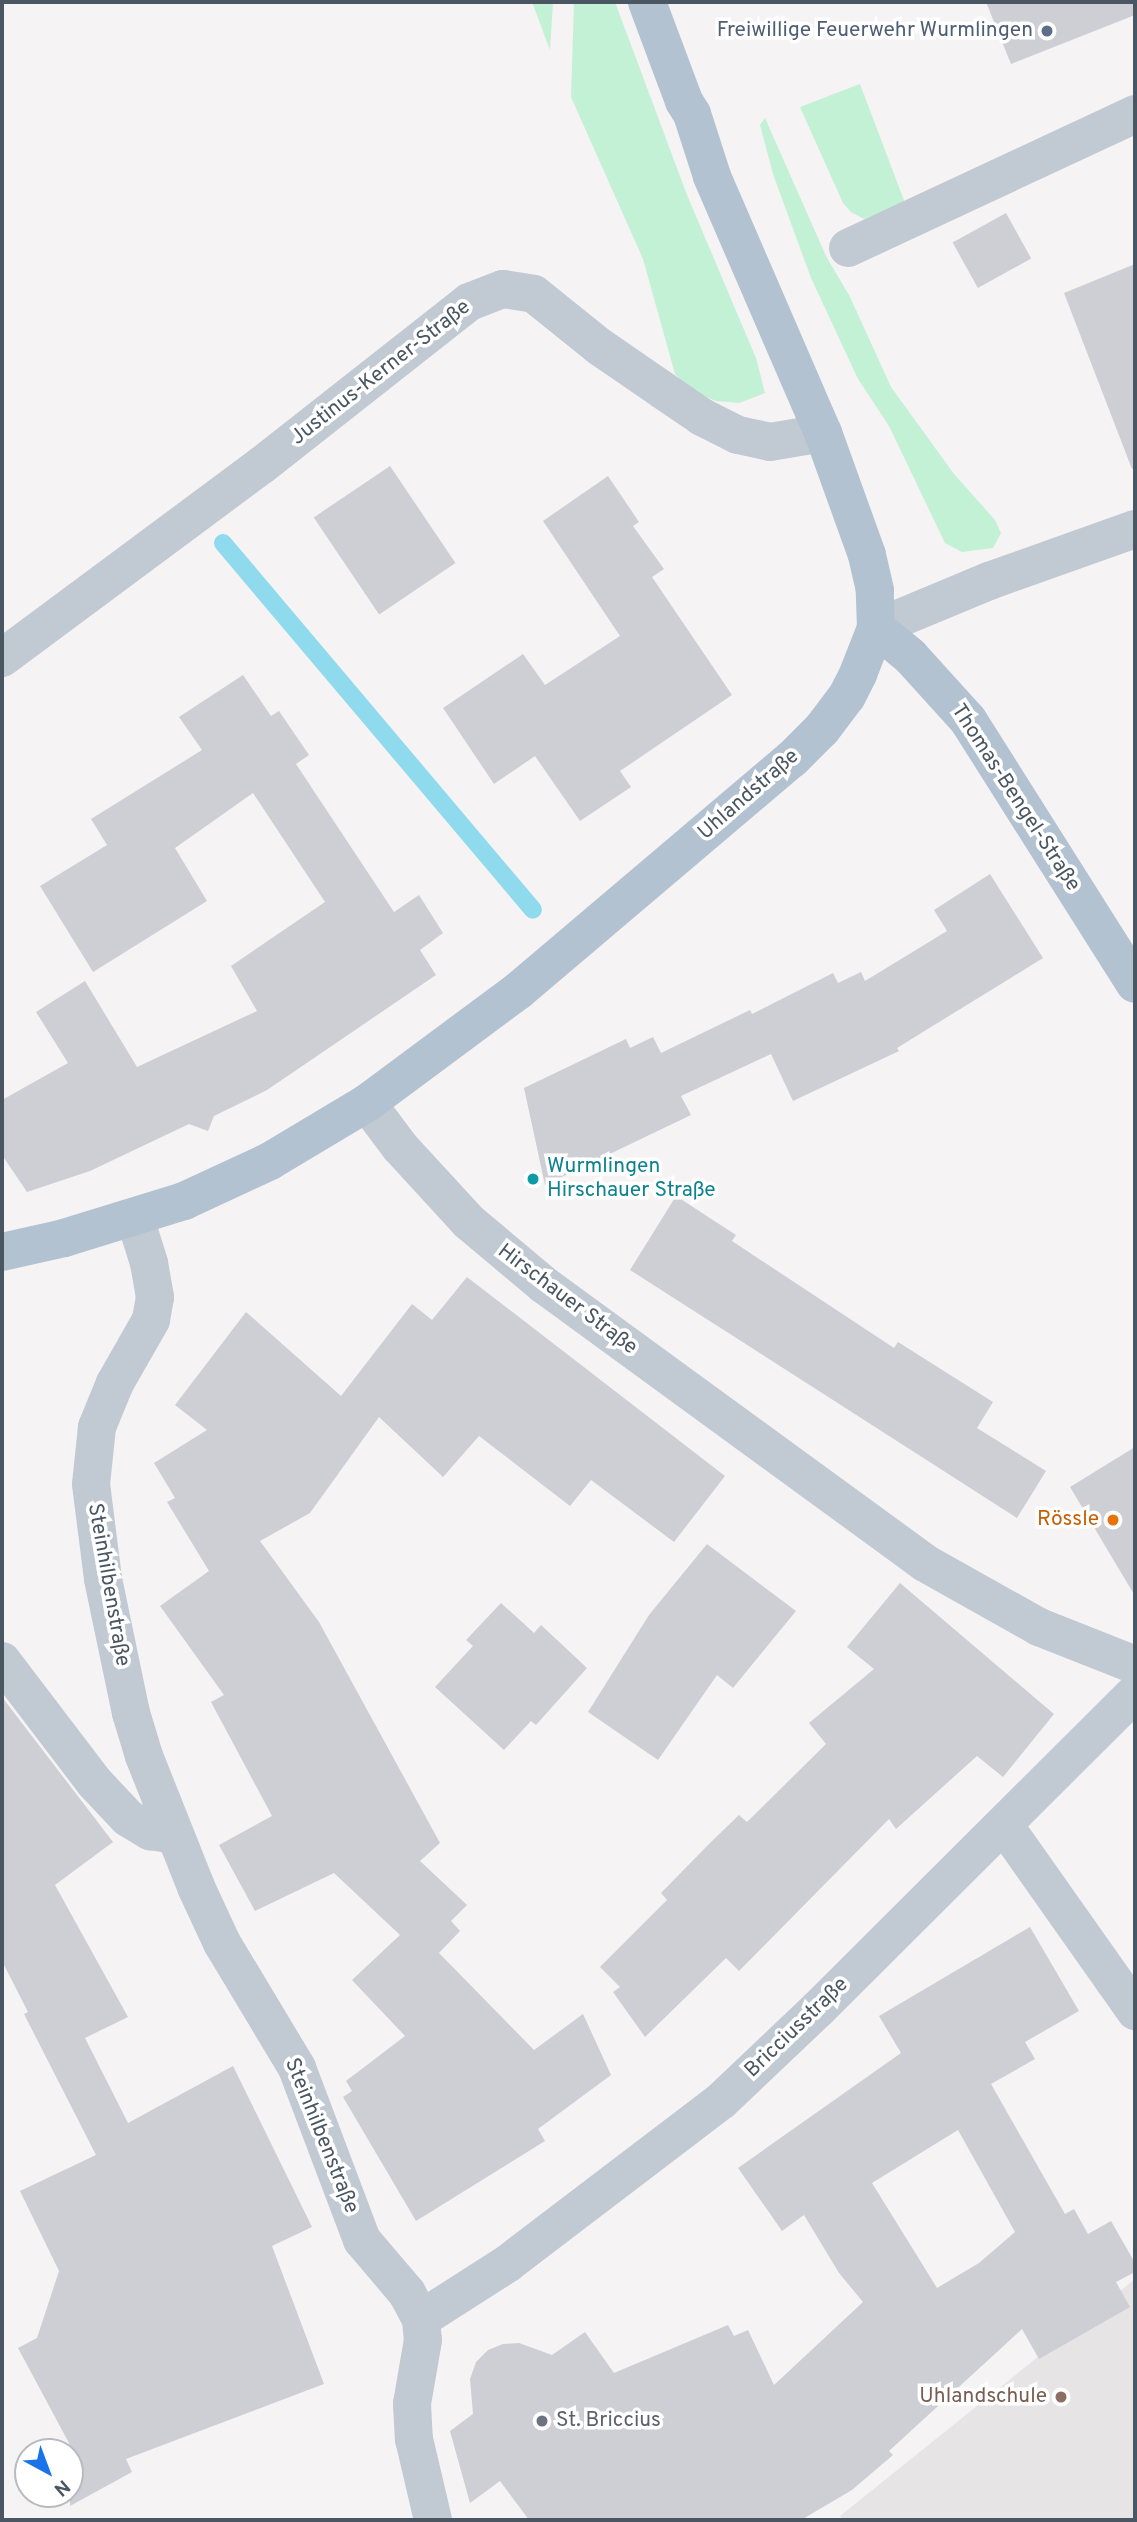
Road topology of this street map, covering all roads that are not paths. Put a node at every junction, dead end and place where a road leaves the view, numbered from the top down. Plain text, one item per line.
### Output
1 (648, 2) edge
2 (1135, 114) edge
3 (848, 248) dead end
4 (823, 433) junction
5 (1135, 529) edge
6 (876, 628) junction
7 (2, 658) edge
8 (1135, 984) edge
9 (367, 1103) junction
10 (135, 1218) junction
11 (2, 1252) edge
12 (2, 1661) edge
13 (1135, 1664) edge
14 (1135, 1693) edge
15 (1004, 1825) junction
16 (174, 1835) junction
17 (1135, 2011) edge
18 (421, 2319) junction
19 (433, 2520) edge

1 - 4 main road
2 - 3 street
4 - 6 main road
4 - 7 street, Justinus-Kerner-Straße
5 - 6 street
6 - 8 main road, Thomas-Bengel-Straße
6 - 9 main road, Uhlandstraße
9 - 10 main road
9 - 13 street, Hirschauer Straße
10 - 11 main road
10 - 16 street, Steinhilbenstraße
12 - 16 street
14 - 15 street, Bricciusstraße
15 - 17 street
15 - 18 street, Bricciusstraße
16 - 18 street, Steinhilbenstraße
18 - 19 street

